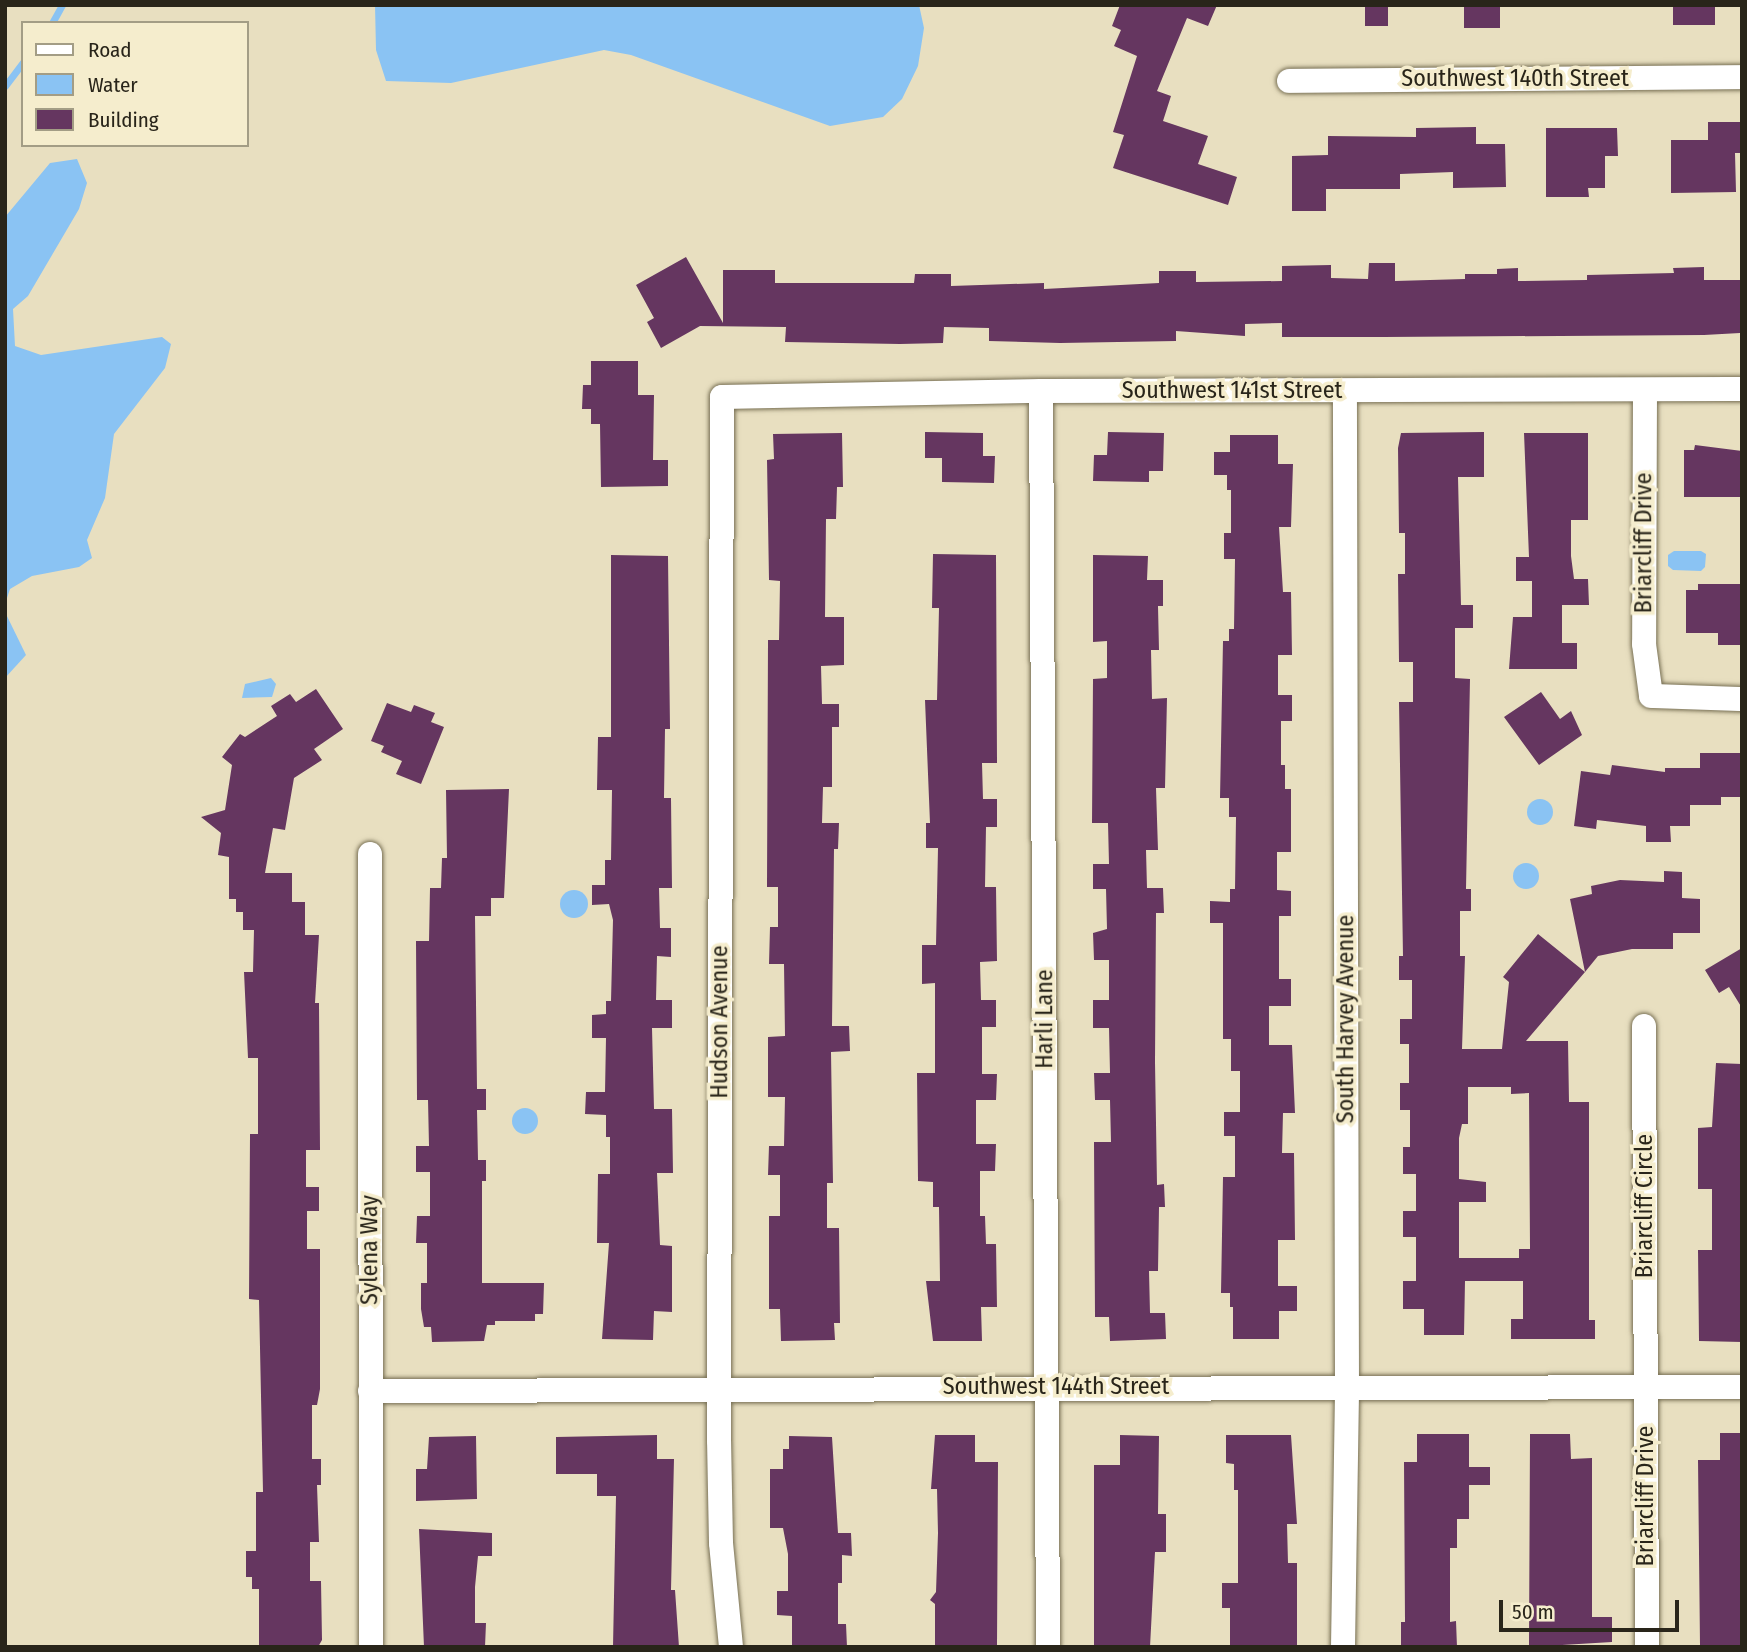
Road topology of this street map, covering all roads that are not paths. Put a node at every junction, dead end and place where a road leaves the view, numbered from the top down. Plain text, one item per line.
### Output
1 (1742, 77) edge
2 (1289, 80) dead end
3 (1645, 390) junction
4 (1742, 390) edge
5 (1041, 391) junction
6 (1345, 391) junction
7 (722, 397) joint
8 (1742, 699) edge
9 (370, 854) dead end
10 (1644, 1026) dead end
11 (1047, 1387) junction
12 (1347, 1387) junction
13 (1645, 1387) junction
14 (1742, 1387) edge
15 (719, 1389) junction
16 (370, 1391) junction
17 (371, 1647) edge
18 (731, 1647) edge
19 (1048, 1647) edge
20 (1343, 1647) edge
21 (1647, 1647) edge

1 - 2 street, Southwest 140th Street
3 - 4 street, Southwest 141st Street
3 - 6 street, Southwest 141st Street
3 - 8 street, Briarcliff Drive
5 - 6 street, Southwest 141st Street
5 - 7 street, Southwest 141st Street
5 - 11 street, Harli Lane
6 - 12 street, South Harvey Avenue
7 - 15 street, Hudson Avenue
9 - 16 street, Sylena Way
10 - 13 street, Briarcliff Circle
11 - 12 street, Southwest 144th Street
11 - 15 street, Southwest 144th Street
11 - 19 street, Harli Lane
12 - 13 street, Southwest 144th Street
12 - 20 street, South Harvey Avenue
13 - 14 street, Southwest 144th Street
13 - 21 street, Briarcliff Drive
15 - 16 street, Southwest 144th Street
15 - 18 street, Hudson Avenue
16 - 17 street, Sylena Way

